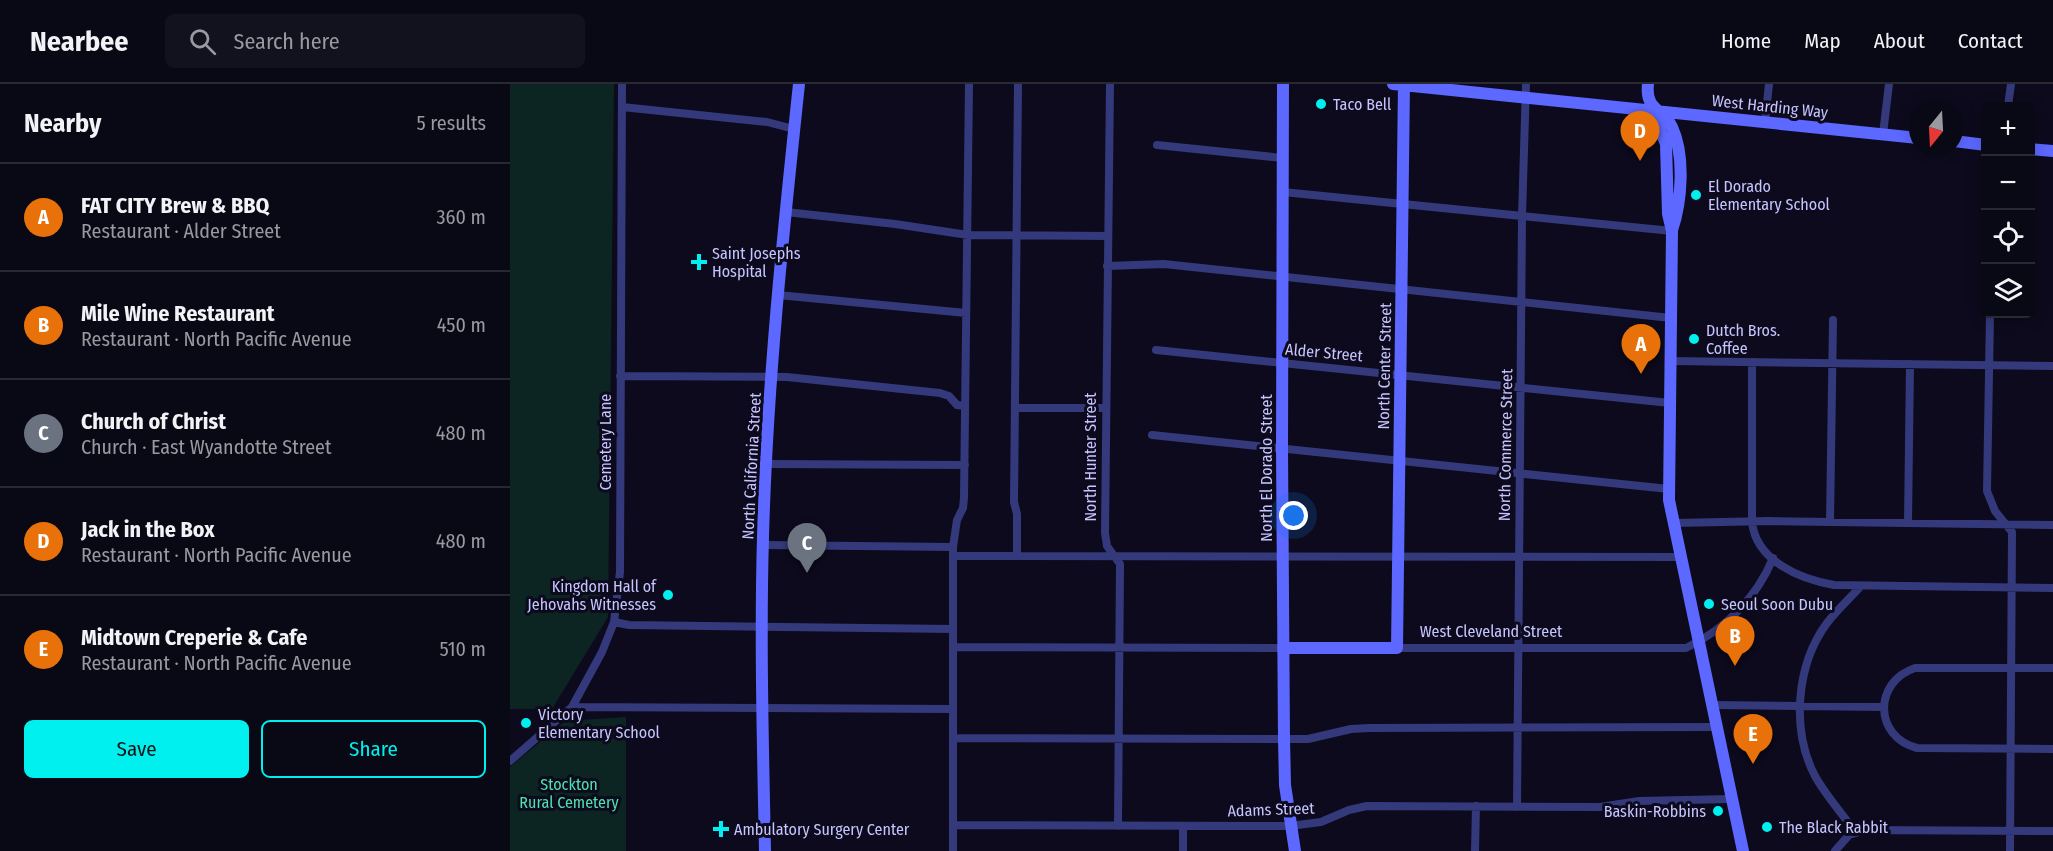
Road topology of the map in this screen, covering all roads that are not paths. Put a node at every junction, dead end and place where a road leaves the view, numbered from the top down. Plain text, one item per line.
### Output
1 (622, 84) edge
2 (799, 84) edge
3 (969, 84) edge
4 (1018, 84) edge
5 (1110, 84) edge
6 (1283, 84) edge
7 (1400, 84) edge
8 (1526, 84) edge
9 (1648, 84) edge
10 (1769, 84) edge
11 (1889, 84) edge
12 (2011, 84) edge
13 (1524, 97) junction
14 (2009, 102) edge
15 (622, 107) junction
16 (1657, 111) junction
17 (1693, 115) junction
18 (1765, 122) junction
19 (795, 129) junction
20 (1883, 134) junction
21 (1909, 137) edge
22 (1676, 139) junction
23 (1963, 142) edge
24 (1981, 144) edge
25 (1157, 145) dead end
26 (2035, 149) edge
27 (2053, 151) edge
28 (1283, 158) junction
29 (1283, 192) junction
30 (1402, 203) junction
31 (786, 212) junction
32 (1522, 216) junction
33 (1672, 231) junction
34 (968, 235) junction
35 (1017, 236) junction
36 (1107, 236) junction
37 (1107, 266) junction
38 (1283, 277) junction
39 (1401, 289) junction
40 (778, 295) junction
41 (1521, 301) junction
42 (966, 313) junction
43 (1671, 318) junction
44 (1990, 318) edge
45 (1833, 320) dead end
46 (1156, 350) dead end
47 (1671, 361) junction
48 (1752, 362) junction
49 (1283, 363) junction
50 (1832, 363) junction
51 (1910, 364) junction
52 (1989, 365) junction
53 (2053, 366) edge
54 (1401, 374) junction
55 (620, 376) junction
56 (772, 376) junction
57 (1520, 387) junction
58 (1670, 403) junction
59 (965, 406) junction
60 (1015, 408) junction
61 (1106, 408) junction
62 (1152, 435) dead end
63 (1282, 448) junction
64 (1400, 461) junction
65 (767, 464) junction
66 (965, 465) junction
67 (1519, 473) junction
68 (1669, 489) junction
69 (1752, 522) junction
70 (1830, 522) junction
71 (1674, 523) junction
72 (1908, 523) junction
73 (2005, 523) junction
74 (2053, 525) edge
75 (763, 545) junction
76 (953, 551) junction
77 (1017, 556) junction
78 (1114, 556) junction
79 (1681, 556) junction
80 (1282, 557) junction
81 (1399, 557) junction
82 (1518, 557) junction
83 (1773, 558) junction
84 (1861, 586) junction
85 (2011, 587) junction
86 (2053, 588) edge
87 (615, 622) junction
88 (763, 627) junction
89 (953, 629) junction
90 (1698, 642) junction
91 (953, 647) junction
92 (1120, 647) junction
93 (1283, 648) junction
94 (1397, 648) junction
95 (1518, 648) junction
96 (2011, 667) junction
97 (2053, 668) edge
98 (1713, 705) junction
99 (1800, 706) junction
100 (572, 707) junction
101 (1883, 707) junction
102 (762, 708) junction
103 (953, 709) junction
104 (1717, 727) junction
105 (1518, 728) junction
106 (953, 738) junction
107 (1119, 738) junction
108 (1284, 739) junction
109 (2011, 749) junction
110 (2053, 749) edge
111 (510, 761) edge
112 (1731, 799) junction
113 (1476, 806) junction
114 (1517, 807) junction
115 (953, 825) junction
116 (1118, 826) junction
117 (1184, 826) junction
118 (1290, 826) junction
119 (2010, 831) junction
120 (2053, 831) edge
121 (1855, 832) junction
122 (765, 851) edge
123 (953, 851) edge
124 (1183, 851) edge
125 (1295, 851) edge
126 (1475, 851) edge
127 (1743, 851) edge
128 (1834, 851) edge
129 (2010, 851) edge

1 - 15 street, Cemetery Lane
2 - 19 street, North California Street
3 - 34 street
4 - 35 street
5 - 36 street, North Hunter Street
6 - 28 street, North El Dorado Street
7 - 13 street, West Harding Way
7 - 30 street, North Center Street
8 - 13 street, North Commerce Street
9 - 16 street
10 - 18 street
11 - 20 street
12 - 14 street
13 - 16 street, West Harding Way
13 - 32 street, North Commerce Street
15 - 19 street
15 - 55 street, Cemetery Lane
16 - 17 street, West Harding Way
16 - 22 street
16 - 33 street
17 - 18 street, West Harding Way
17 - 22 street
18 - 20 street, West Harding Way
19 - 31 street, North California Street
20 - 21 street, West Harding Way
22 - 33 street
23 - 24 street
25 - 28 street
26 - 27 street
28 - 29 street, North El Dorado Street
29 - 30 street
29 - 38 street, North El Dorado Street
30 - 32 street
30 - 39 street, North Center Street
31 - 34 street
31 - 40 street, North California Street
32 - 33 street
32 - 41 street, North Commerce Street
33 - 43 street
34 - 35 street
34 - 42 street
35 - 36 street
35 - 60 street
36 - 37 street, North Hunter Street
37 - 38 street
37 - 61 street, North Hunter Street
38 - 39 street
38 - 49 street, North El Dorado Street
39 - 41 street
39 - 54 street, North Center Street
40 - 42 street
40 - 56 street, North California Street
41 - 43 street
41 - 57 street, North Commerce Street
42 - 59 street
43 - 47 street
44 - 52 street
45 - 50 street
46 - 49 street, Alder Street
47 - 48 street
47 - 58 street
48 - 50 street
48 - 69 street
49 - 54 street, Alder Street
49 - 63 street, North El Dorado Street
50 - 51 street
50 - 70 street
51 - 52 street
51 - 72 street
52 - 53 street
52 - 73 street
54 - 57 street, Alder Street
54 - 64 street, North Center Street
55 - 56 street
55 - 87 street, Cemetery Lane
56 - 59 street
56 - 65 street, North California Street
57 - 58 street, Alder Street
57 - 67 street, North Commerce Street
58 - 68 street
59 - 66 street
60 - 61 street
60 - 77 street
61 - 78 street, North Hunter Street
62 - 63 street
63 - 64 street
63 - 80 street, North El Dorado Street
64 - 67 street
64 - 81 street, North Center Street
65 - 66 street
65 - 75 street, North California Street
66 - 76 street
67 - 68 street
67 - 82 street, North Commerce Street
68 - 71 street
69 - 70 street
69 - 71 street
69 - 83 street
70 - 72 street
71 - 79 street
72 - 73 street
73 - 74 street
73 - 85 street
75 - 76 street
75 - 88 street, North California Street
76 - 77 street
76 - 89 street
77 - 78 street
78 - 80 street
78 - 92 street, North Hunter Street
79 - 82 street
79 - 90 street
80 - 81 street
80 - 93 street, North El Dorado Street
81 - 82 street
81 - 94 street, North Center Street
82 - 95 street, North Commerce Street
83 - 84 street
83 - 90 street
84 - 85 street
84 - 99 street
85 - 86 street
85 - 96 street
87 - 88 street
87 - 100 street, Cemetery Lane
88 - 89 street
88 - 102 street, North California Street
89 - 91 street
90 - 95 street, West Cleveland Street
90 - 98 street
91 - 92 street
91 - 103 street
92 - 93 street
92 - 107 street, North Hunter Street
93 - 94 street, West Cleveland Street
93 - 108 street, North El Dorado Street
94 - 95 street, West Cleveland Street
95 - 105 street, North Commerce Street
96 - 97 street
96 - 101 street
96 - 109 street
98 - 99 street
98 - 104 street
99 - 101 street
99 - 121 street
100 - 102 street
100 - 111 street, Cemetery Lane
101 - 109 street
102 - 103 street
102 - 122 street, North California Street
103 - 106 street
104 - 105 street
104 - 112 street
105 - 108 street
105 - 114 street, North Commerce Street
106 - 107 street
106 - 115 street
107 - 108 street
107 - 116 street, North Hunter Street
108 - 118 street, North El Dorado Street
109 - 110 street
109 - 119 street
112 - 114 street, Adams Street
112 - 127 street
113 - 114 street, Adams Street
113 - 118 street, Adams Street
113 - 126 street
115 - 116 street, Adams Street
115 - 123 street
116 - 117 street, Adams Street
117 - 118 street, Adams Street
117 - 124 street
118 - 125 street, North El Dorado Street
119 - 120 street
119 - 121 street
119 - 129 street
121 - 128 street

